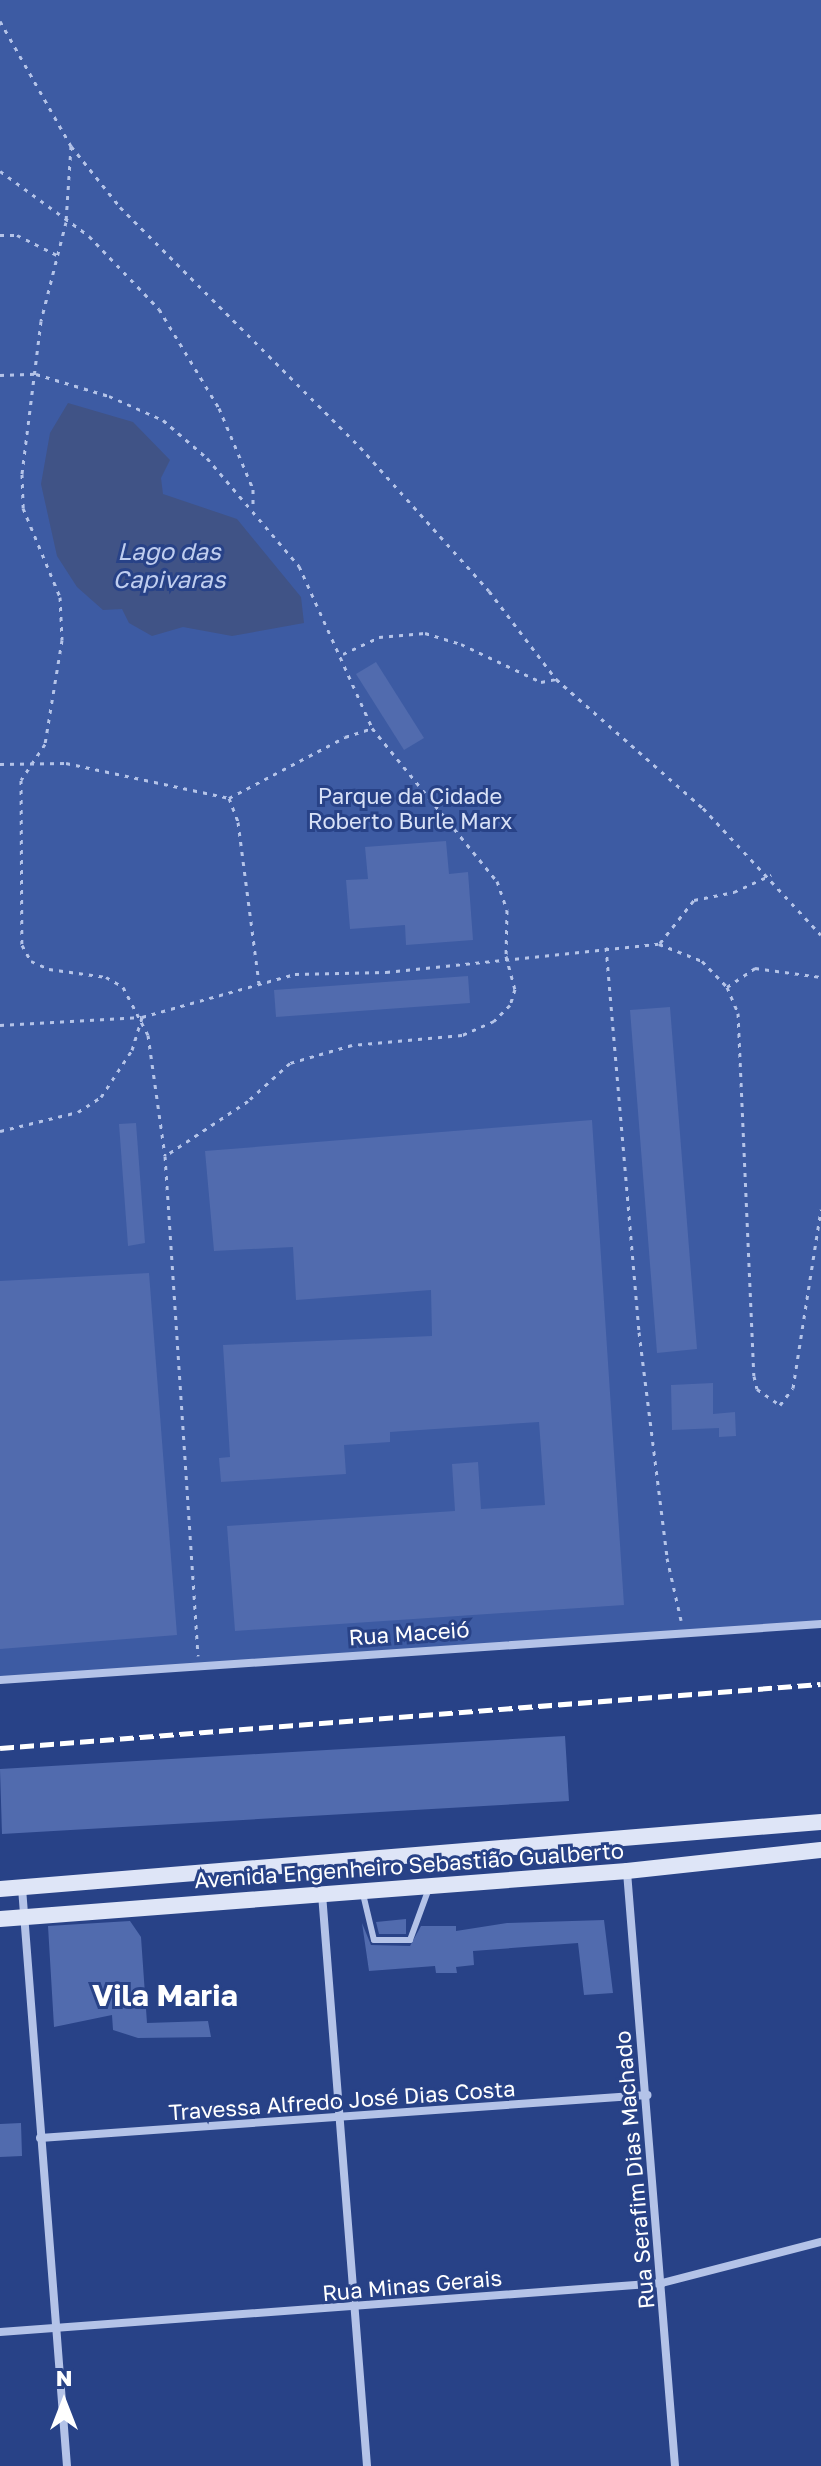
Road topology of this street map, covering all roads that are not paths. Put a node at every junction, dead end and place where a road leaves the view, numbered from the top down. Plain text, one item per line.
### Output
1 (821, 1624) edge
2 (0, 1680) edge
3 (821, 1822) edge
4 (821, 1850) edge
5 (627, 1871) junction
6 (430, 1885) junction
7 (22, 1888) junction
8 (0, 1889) edge
9 (362, 1890) junction
10 (322, 1894) junction
11 (25, 1917) junction
12 (0, 1919) edge
13 (647, 2095) junction
14 (343, 2120) junction
15 (40, 2138) junction
16 (821, 2242) edge
17 (662, 2283) junction
18 (356, 2308) junction
19 (57, 2328) junction
20 (0, 2332) edge
21 (67, 2466) edge
22 (367, 2466) edge
23 (675, 2466) edge

1 - 2 street, Rua Maceió
3 - 7 main road, Avenida Engenheiro Sebastião Gualberto
4 - 5 main road, Avenida Engenheiro Sebastião Gualberto
5 - 6 main road, Avenida Engenheiro Sebastião Gualberto
5 - 13 street, Rua Serafim Dias Machado
6 - 9 main road, Avenida Engenheiro Sebastião Gualberto
6 - 9 lane
7 - 8 main road, Avenida Engenheiro Sebastião Gualberto
7 - 11 street
9 - 10 main road, Avenida Engenheiro Sebastião Gualberto
10 - 11 main road, Avenida Engenheiro Sebastião Gualberto
10 - 14 street
11 - 12 main road, Avenida Engenheiro Sebastião Gualberto
11 - 15 street
13 - 14 street, Travessa Alfredo José Dias Costa
13 - 17 street, Rua Serafim Dias Machado
14 - 15 street, Travessa Alfredo José Dias Costa
14 - 18 street
15 - 19 street
16 - 17 street, Rua Minas Gerais
17 - 18 street, Rua Minas Gerais
17 - 23 street, Rua Serafim Dias Machado
18 - 19 street, Rua Minas Gerais
18 - 22 street
19 - 20 street, Rua Minas Gerais
19 - 21 street

